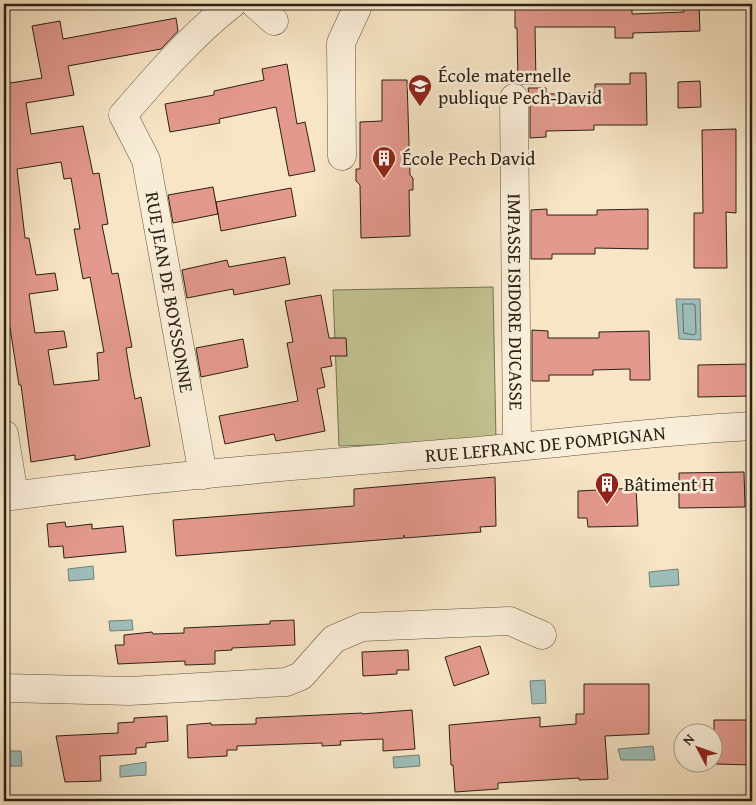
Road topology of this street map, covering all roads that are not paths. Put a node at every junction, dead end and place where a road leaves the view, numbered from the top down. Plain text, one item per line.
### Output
1 (232, 4) edge
2 (356, 6) edge
3 (514, 98) dead end
4 (342, 156) dead end
5 (752, 426) edge
6 (4, 434) edge
7 (517, 446) junction
8 (203, 475) junction
9 (9, 496) edge
10 (542, 635) dead end
11 (4, 688) edge

1 - 8 street, RUE JEAN DE BOYSSONNE
2 - 4 street
3 - 7 street, IMPASSE ISIDORE DUCASSE
5 - 7 street, RUE LEFRANC DE POMPIGNAN
6 - 9 street
7 - 8 street, RUE LEFRANC DE POMPIGNAN
8 - 9 street
10 - 11 street

